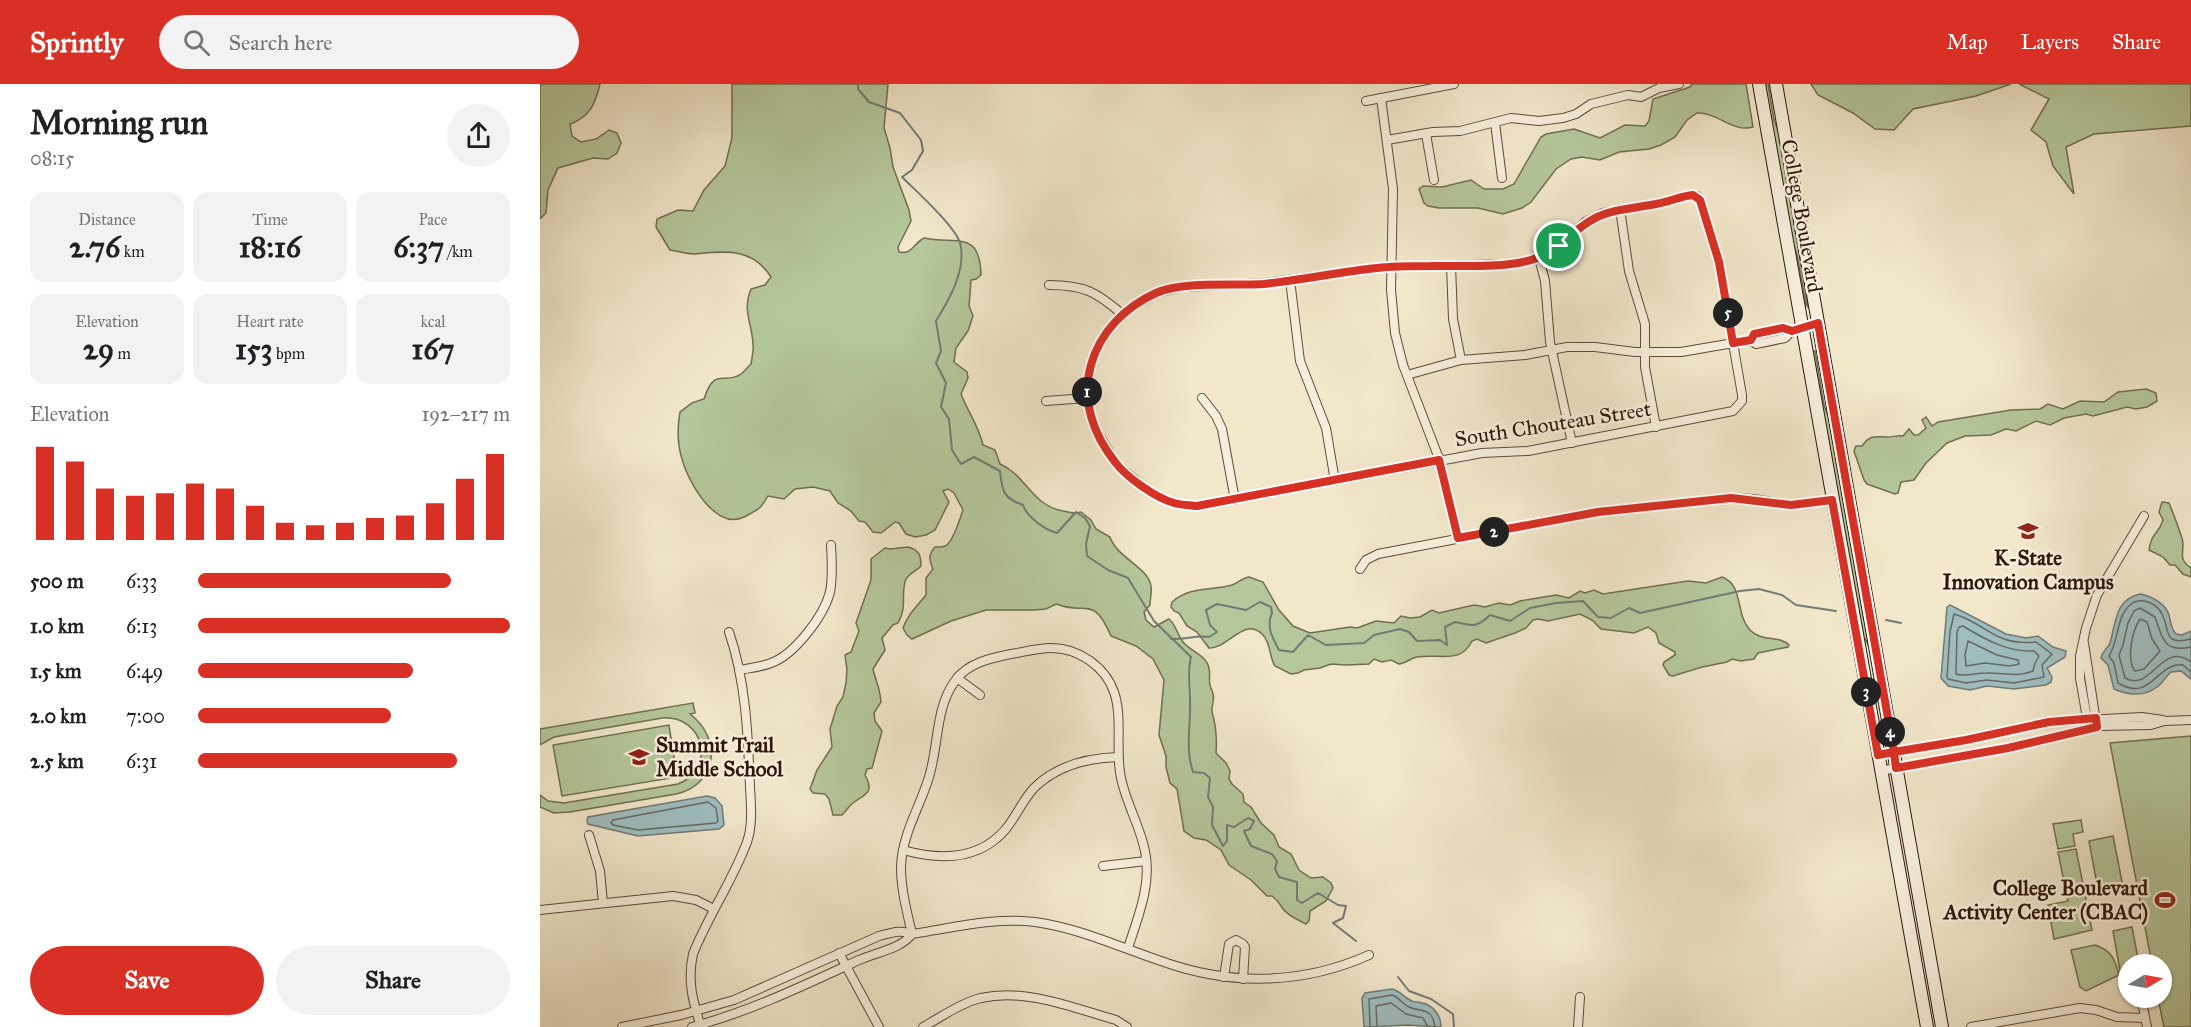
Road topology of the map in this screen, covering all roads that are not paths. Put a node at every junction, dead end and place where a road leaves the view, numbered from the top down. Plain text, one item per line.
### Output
1 (1454, 84) edge
2 (1630, 84) edge
3 (1679, 84) edge
4 (1759, 84) edge
5 (1776, 84) edge
6 (1632, 96) junction
7 (1381, 98) junction
8 (1365, 101) dead end
9 (1495, 123) junction
10 (1426, 134) junction
11 (1387, 140) junction
12 (1502, 178) dead end
13 (1434, 180) dead end
14 (1620, 209) junction
15 (1539, 258) junction
16 (1450, 265) junction
17 (1392, 267) junction
18 (1290, 280) junction
19 (1049, 285) dead end
20 (1123, 315) junction
21 (1818, 323) junction
22 (1796, 330) junction
23 (1733, 343) junction
24 (1551, 350) junction
25 (1645, 352) junction
26 (1461, 360) junction
27 (1407, 375) junction
28 (1087, 398) junction
29 (1202, 398) dead end
30 (1046, 401) dead end
31 (1656, 427) junction
32 (1572, 443) junction
33 (1439, 460) junction
34 (1335, 481) junction
35 (1235, 500) junction
36 (1832, 500) junction
37 (2144, 516) dead end
38 (1458, 538) junction
39 (831, 545) dead end
40 (1360, 569) dead end
41 (729, 632) dead end
42 (739, 670) junction
43 (957, 678) junction
44 (980, 695) dead end
45 (2191, 720) edge
46 (2092, 723) junction
47 (1894, 752) junction
48 (1878, 755) junction
49 (1118, 757) junction
50 (1896, 768) junction
51 (1880, 771) junction
52 (589, 835) dead end
53 (903, 850) junction
54 (1146, 861) junction
55 (1103, 866) dead end
56 (603, 903) junction
57 (714, 909) junction
58 (540, 910) edge
59 (912, 934) junction
60 (1128, 948) junction
61 (838, 953) junction
62 (1369, 955) dead end
63 (845, 967) junction
64 (1224, 977) junction
65 (1243, 979) junction
66 (1580, 997) dead end
67 (696, 1011) junction
68 (2146, 1022) edge
69 (698, 1026) edge
70 (622, 1027) edge
71 (879, 1027) edge
72 (923, 1027) edge
73 (1127, 1027) edge
74 (1578, 1027) edge
75 (1927, 1027) edge
76 (1942, 1027) edge
77 (1971, 1027) edge

1 - 7 street
2 - 6 street
3 - 6 street
4 - 22 main road, College Boulevard
5 - 21 main road, College Boulevard
6 - 9 street
7 - 8 street
7 - 11 street
9 - 10 street
9 - 12 street
10 - 11 street
10 - 13 street
11 - 17 street
14 - 15 street
14 - 23 street
14 - 25 street
15 - 16 street
15 - 24 street
16 - 17 street
16 - 26 street
17 - 18 street
17 - 27 street
18 - 20 street
18 - 34 street
19 - 20 street
20 - 28 street, South Chouteau Street
21 - 22 street
21 - 47 main road, College Boulevard
22 - 23 street
22 - 36 main road, College Boulevard
23 - 25 street
23 - 31 street, South Chouteau Street
24 - 25 street
24 - 26 street
24 - 32 street
25 - 31 street
26 - 27 street
27 - 33 street
28 - 30 street
28 - 35 street, South Chouteau Street
29 - 35 street
31 - 32 street, South Chouteau Street
32 - 33 street, South Chouteau Street
33 - 34 street, South Chouteau Street
33 - 38 street
34 - 35 street, South Chouteau Street
36 - 38 street
36 - 48 main road, College Boulevard
37 - 46 street
38 - 40 street
39 - 42 street
41 - 42 street
42 - 57 street
43 - 44 street
43 - 49 street
43 - 53 street
45 - 46 street
46 - 47 street
46 - 50 street
47 - 48 street
47 - 50 main road, College Boulevard
48 - 51 main road, College Boulevard
49 - 53 street
49 - 54 street
50 - 51 street
50 - 76 main road, College Boulevard
51 - 75 main road, College Boulevard
52 - 56 street
53 - 59 street
54 - 55 street
54 - 60 street
56 - 57 street
56 - 58 street
57 - 67 street
59 - 60 street
59 - 61 street
59 - 63 street
60 - 64 street
61 - 63 street
61 - 67 street
62 - 65 street
63 - 69 street
63 - 71 street
64 - 65 street
64 - 65 street
66 - 74 street
67 - 69 street
67 - 70 street
68 - 77 street
72 - 73 street

